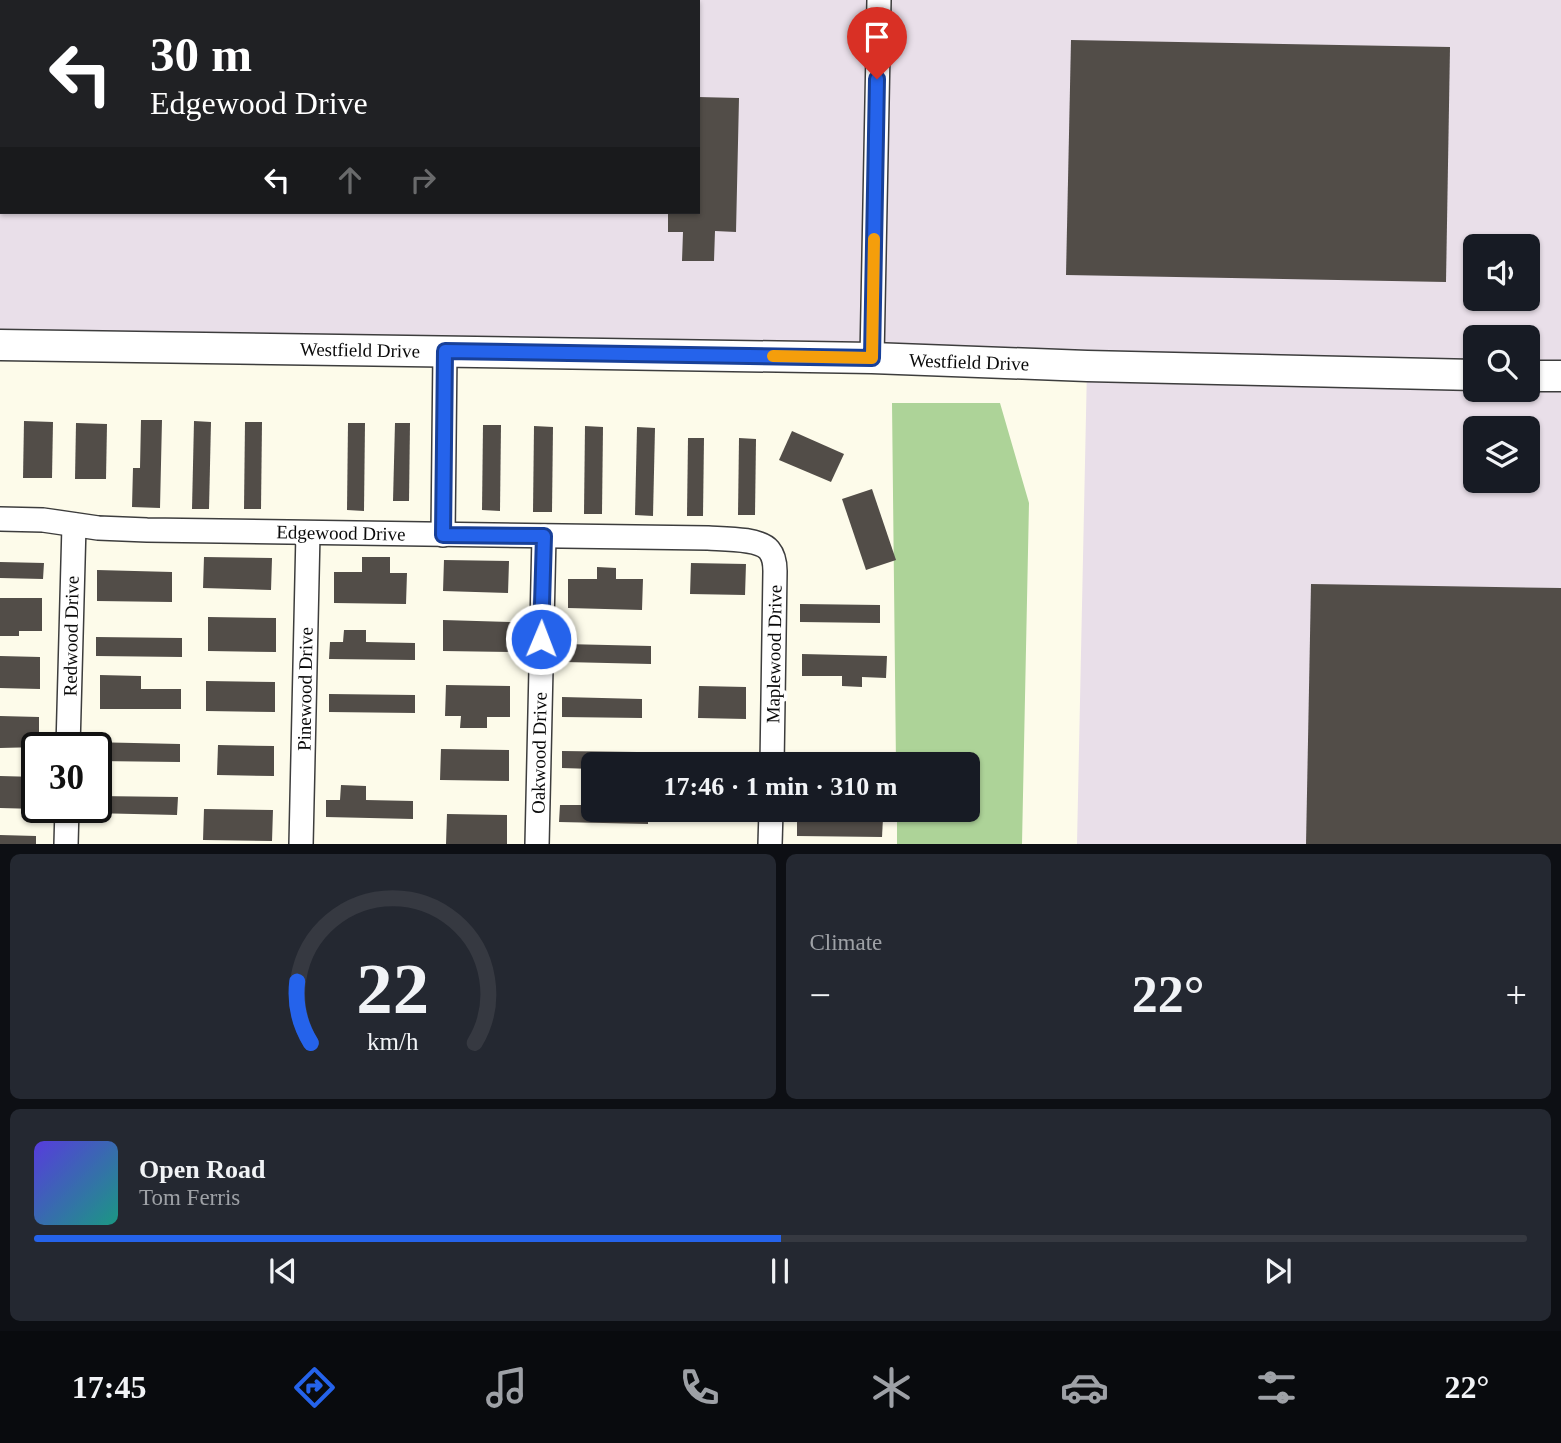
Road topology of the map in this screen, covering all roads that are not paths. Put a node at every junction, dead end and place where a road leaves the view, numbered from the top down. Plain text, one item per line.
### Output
1 (878, 0) edge
2 (0, 345) edge
3 (445, 351) junction
4 (872, 358) junction
5 (1463, 375) edge
6 (1540, 376) edge
7 (1561, 376) edge
8 (0, 519) edge
9 (74, 525) junction
10 (308, 533) junction
11 (443, 535) junction
12 (544, 536) junction
13 (765, 546) joint
14 (68, 732) edge
15 (772, 752) edge
16 (771, 822) edge
17 (67, 823) edge
18 (66, 844) edge
19 (301, 844) edge
20 (537, 844) edge
21 (771, 844) edge

1 - 4 street
2 - 3 street, Westfield Drive
3 - 4 street, Westfield Drive
3 - 11 street
4 - 5 street, Westfield Drive
6 - 7 street
8 - 9 street, Edgewood Drive
9 - 10 street, Edgewood Drive
9 - 14 street, Redwood Drive
10 - 11 street, Edgewood Drive
10 - 19 street, Pinewood Drive
11 - 12 street, Edgewood Drive
12 - 13 street, Edgewood Drive
12 - 20 street, Oakwood Drive
13 - 15 street, Maplewood Drive
16 - 21 street
17 - 18 street

